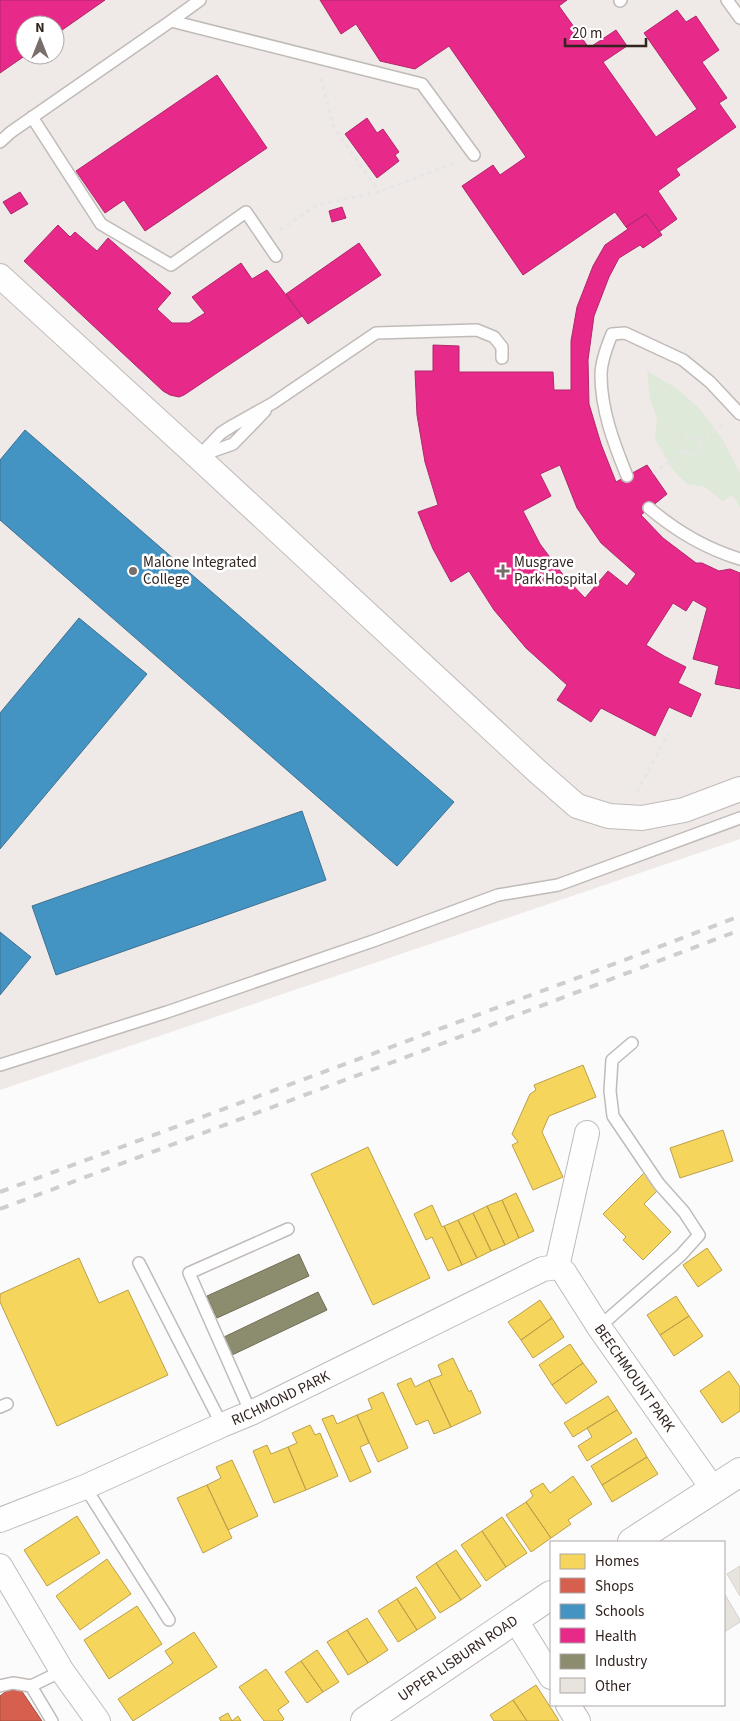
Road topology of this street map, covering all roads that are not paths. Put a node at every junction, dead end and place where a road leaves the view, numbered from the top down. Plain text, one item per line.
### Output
1 (200, 0) edge
2 (727, 0) edge
3 (740, 18) edge
4 (171, 21) junction
5 (32, 117) junction
6 (0, 142) edge
7 (474, 155) road end
8 (276, 256) dead end
9 (0, 276) edge
10 (502, 358) dead end
11 (273, 403) junction
12 (736, 417) edge
13 (198, 457) junction
14 (627, 476) dead end
15 (650, 508) dead end
16 (740, 559) edge
17 (740, 790) edge
18 (740, 818) edge
19 (632, 1043) dead end
20 (0, 1065) edge
21 (587, 1133) dead end
22 (288, 1229) dead end
23 (140, 1263) dead end
24 (557, 1267) junction
25 (599, 1326) junction
26 (250, 1414) junction
27 (222, 1425) junction
28 (740, 1472) edge
29 (85, 1487) junction
30 (713, 1489) junction
31 (0, 1520) edge
32 (634, 1541) edge
33 (0, 1566) edge
34 (550, 1596) edge
35 (515, 1619) junction
36 (169, 1620) dead end
37 (62, 1671) junction
38 (550, 1675) edge
39 (0, 1686) edge
40 (30, 1686) junction
41 (569, 1706) edge
42 (52, 1721) edge
43 (98, 1721) edge
44 (365, 1721) edge
45 (578, 1721) edge

1 - 4 lane
2 - 3 lane
4 - 5 lane
4 - 7 lane
5 - 6 lane
5 - 8 lane
9 - 13 street
10 - 11 lane
11 - 13 lane
11 - 13 lane
12 - 14 lane
13 - 17 street
15 - 16 lane
18 - 20 lane
19 - 25 lane
21 - 24 street
22 - 26 lane
23 - 27 lane
24 - 25 street, BEECHMOUNT PARK
24 - 26 street, RICHMOND PARK
25 - 30 street, BEECHMOUNT PARK
26 - 27 street, RICHMOND PARK
27 - 29 street, RICHMOND PARK
28 - 30 main road
29 - 31 street, RICHMOND PARK
29 - 36 lane
30 - 32 main road
33 - 37 street
34 - 35 main road, UPPER LISBURN ROAD
35 - 38 street
35 - 44 main road, UPPER LISBURN ROAD
37 - 40 lane
37 - 43 street
39 - 40 lane
40 - 42 lane
41 - 45 street

